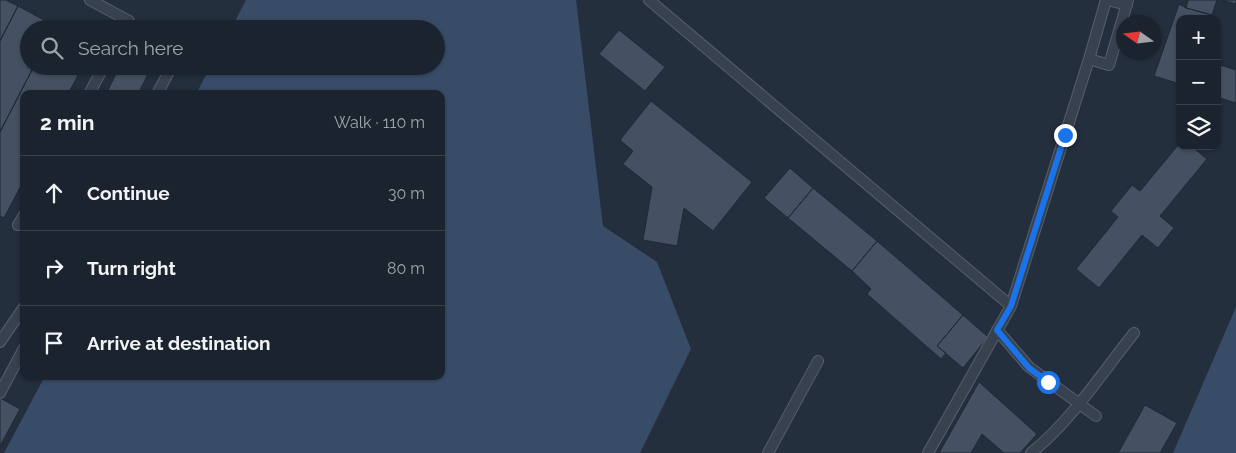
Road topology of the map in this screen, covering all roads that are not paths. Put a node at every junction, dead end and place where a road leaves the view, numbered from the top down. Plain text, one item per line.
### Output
1 (90, 0) edge
2 (649, 0) edge
3 (1107, 0) edge
4 (1128, 2) edge
5 (126, 20) edge
6 (1089, 59) junction
7 (99, 75) edge
8 (167, 75) edge
9 (91, 90) edge
10 (159, 90) edge
11 (20, 221) edge
12 (18, 225) dead end
13 (1011, 306) junction
14 (20, 314) edge
15 (997, 330) junction
16 (1134, 333) dead end
17 (0, 342) edge
18 (20, 356) edge
19 (818, 361) dead end
20 (0, 393) edge
21 (1079, 404) junction
22 (1096, 416) dead end
23 (768, 453) edge
24 (928, 453) edge
25 (1031, 453) edge

1 - 5 lane
2 - 13 lane
3 - 4 lane
3 - 6 lane
4 - 6 lane
6 - 13 lane
7 - 9 lane
8 - 10 lane
11 - 12 lane
13 - 15 lane
14 - 17 lane
15 - 21 lane
15 - 24 lane
16 - 21 lane
18 - 20 lane
19 - 23 lane
21 - 22 lane
21 - 25 lane

